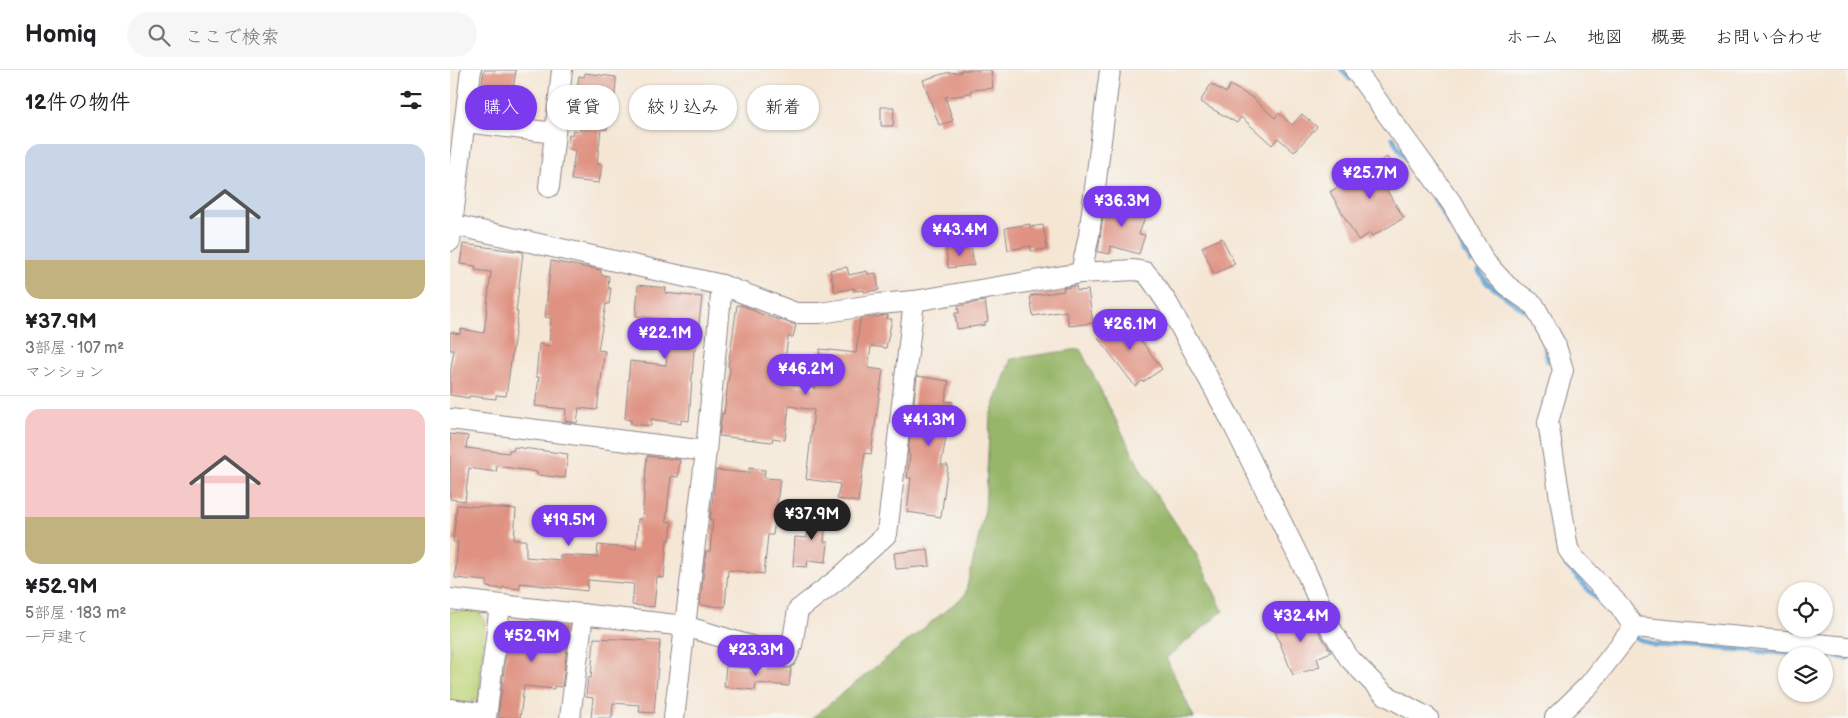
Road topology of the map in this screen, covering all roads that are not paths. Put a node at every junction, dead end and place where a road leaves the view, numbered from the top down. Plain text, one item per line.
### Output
1 (471, 70) edge
2 (562, 70) edge
3 (1110, 70) edge
4 (1355, 70) edge
5 (459, 128) edge
6 (555, 133) junction
7 (549, 187) dead end
8 (451, 230) edge
9 (1081, 273) junction
10 (722, 285) junction
11 (914, 301) junction
12 (450, 419) edge
13 (706, 451) junction
14 (450, 599) edge
15 (500, 604) junction
16 (583, 614) junction
17 (686, 626) junction
18 (1634, 626) junction
19 (1848, 647) edge
20 (450, 709) edge
21 (486, 716) edge
22 (570, 718) edge
23 (674, 718) edge
24 (1428, 718) edge
25 (1555, 718) edge

1 - 5 street
2 - 6 street
3 - 9 street
4 - 18 street
5 - 6 street
5 - 8 street
6 - 7 street
8 - 10 street
9 - 11 street
9 - 24 street
10 - 11 street
10 - 13 street
11 - 17 street
12 - 13 street
13 - 17 street
14 - 15 street
15 - 16 street
15 - 21 street
16 - 17 street
16 - 22 street
17 - 23 street
18 - 19 street
18 - 25 street
20 - 21 street

